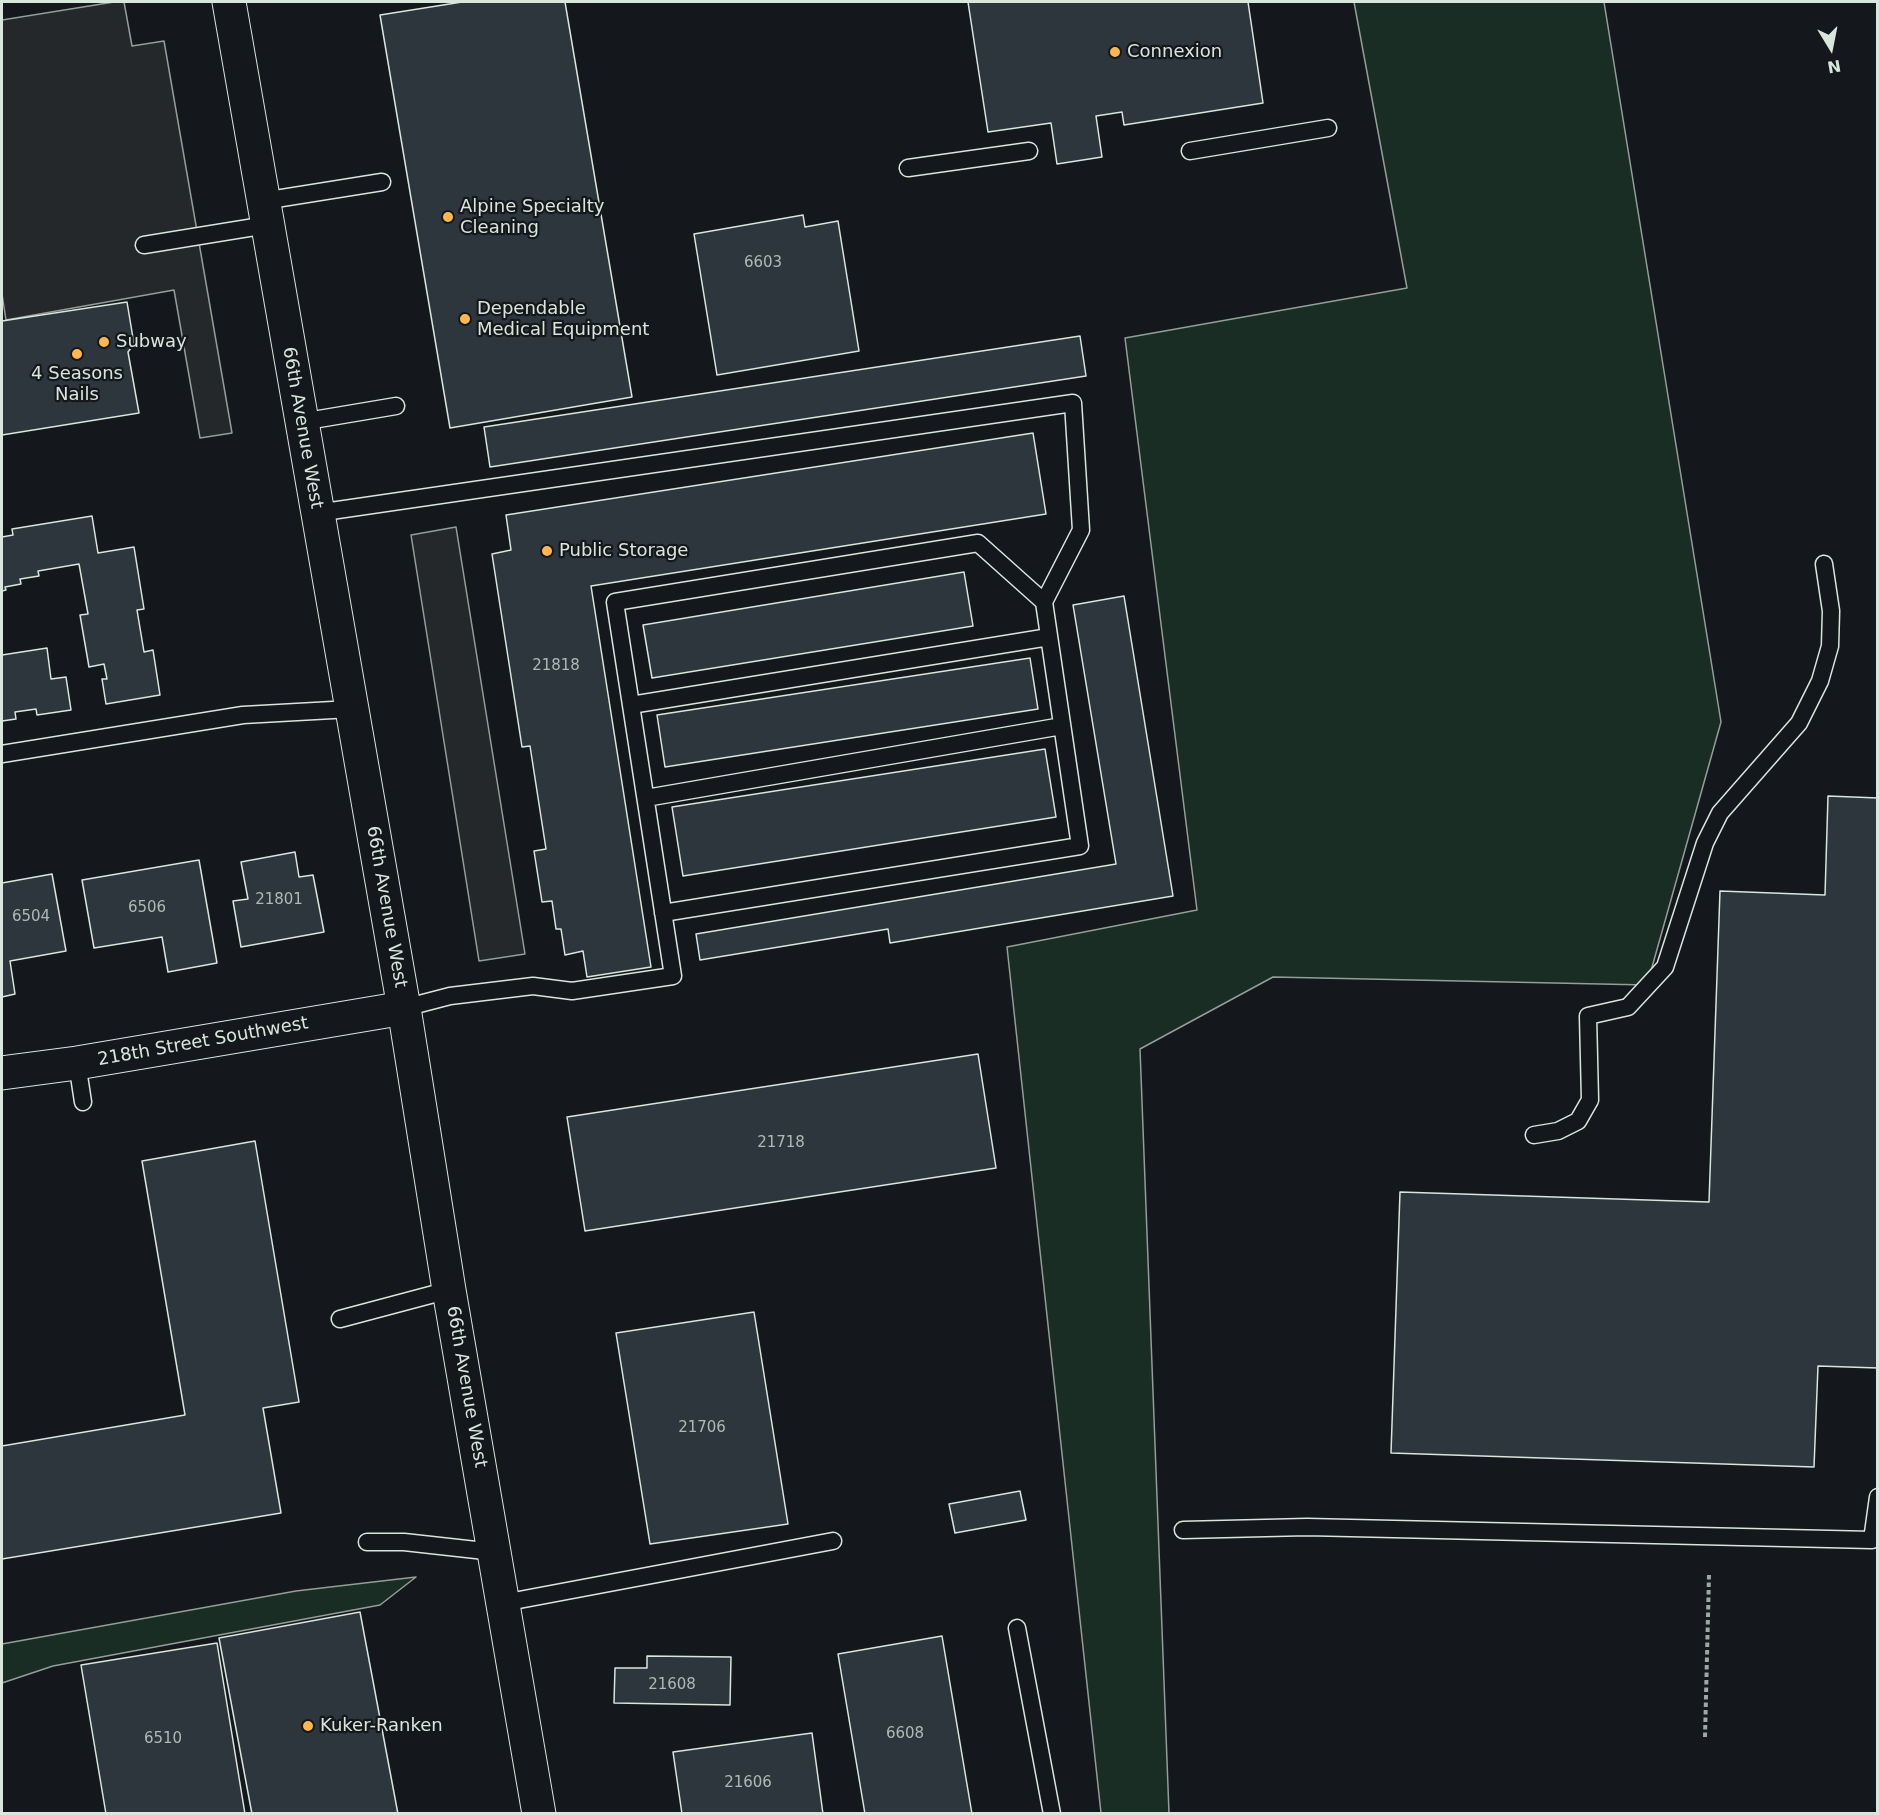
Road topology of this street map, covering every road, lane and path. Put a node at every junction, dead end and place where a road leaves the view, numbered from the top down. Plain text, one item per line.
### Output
1 (229, 2) edge
2 (1328, 128) dead end
3 (1029, 151) dead end
4 (1190, 151) dead end
5 (908, 168) dead end
6 (382, 182) dead end
7 (265, 213) junction
8 (144, 245) dead end
9 (396, 406) dead end
10 (301, 422) junction
11 (317, 513) junction
12 (1824, 564) dead end
13 (1044, 602) junction
14 (1049, 637) junction
15 (631, 705) junction
16 (351, 709) junction
17 (1062, 726) junction
18 (2, 754) edge
19 (646, 798) junction
20 (663, 913) junction
21 (404, 1008) junction
22 (77, 1064) junction
23 (2, 1073) edge
24 (83, 1102) dead end
25 (1534, 1135) dead end
26 (449, 1290) junction
27 (340, 1319) dead end
28 (1878, 1497) edge
29 (1183, 1530) dead end
30 (833, 1541) dead end
31 (367, 1542) dead end
32 (495, 1552) junction
33 (1709, 1575) dead end
34 (503, 1603) junction
35 (1017, 1628) dead end
36 (1705, 1737) dead end
37 (539, 1814) edge
38 (1052, 1814) edge

1 - 7 main road, 66th Avenue West
2 - 4 lane
3 - 5 lane
6 - 7 lane
7 - 8 lane
7 - 10 main road, 66th Avenue West
9 - 10 lane
10 - 11 main road, 66th Avenue West
11 - 13 lane
11 - 16 main road, 66th Avenue West
12 - 25 lane
13 - 14 lane
13 - 15 lane
14 - 15 lane
14 - 17 lane
15 - 19 lane
16 - 18 lane
16 - 21 main road, 66th Avenue West
17 - 19 lane
17 - 20 lane
19 - 20 lane
20 - 21 lane
21 - 22 main road, 218th Street Southwest
21 - 26 main road, 66th Avenue West
22 - 23 main road, 218th Street Southwest
22 - 24 lane
26 - 27 lane
26 - 32 main road, 66th Avenue West
28 - 29 lane
30 - 34 lane
31 - 32 lane
32 - 34 main road, 66th Avenue West
33 - 36 path
34 - 37 main road, 66th Avenue West
35 - 38 lane

